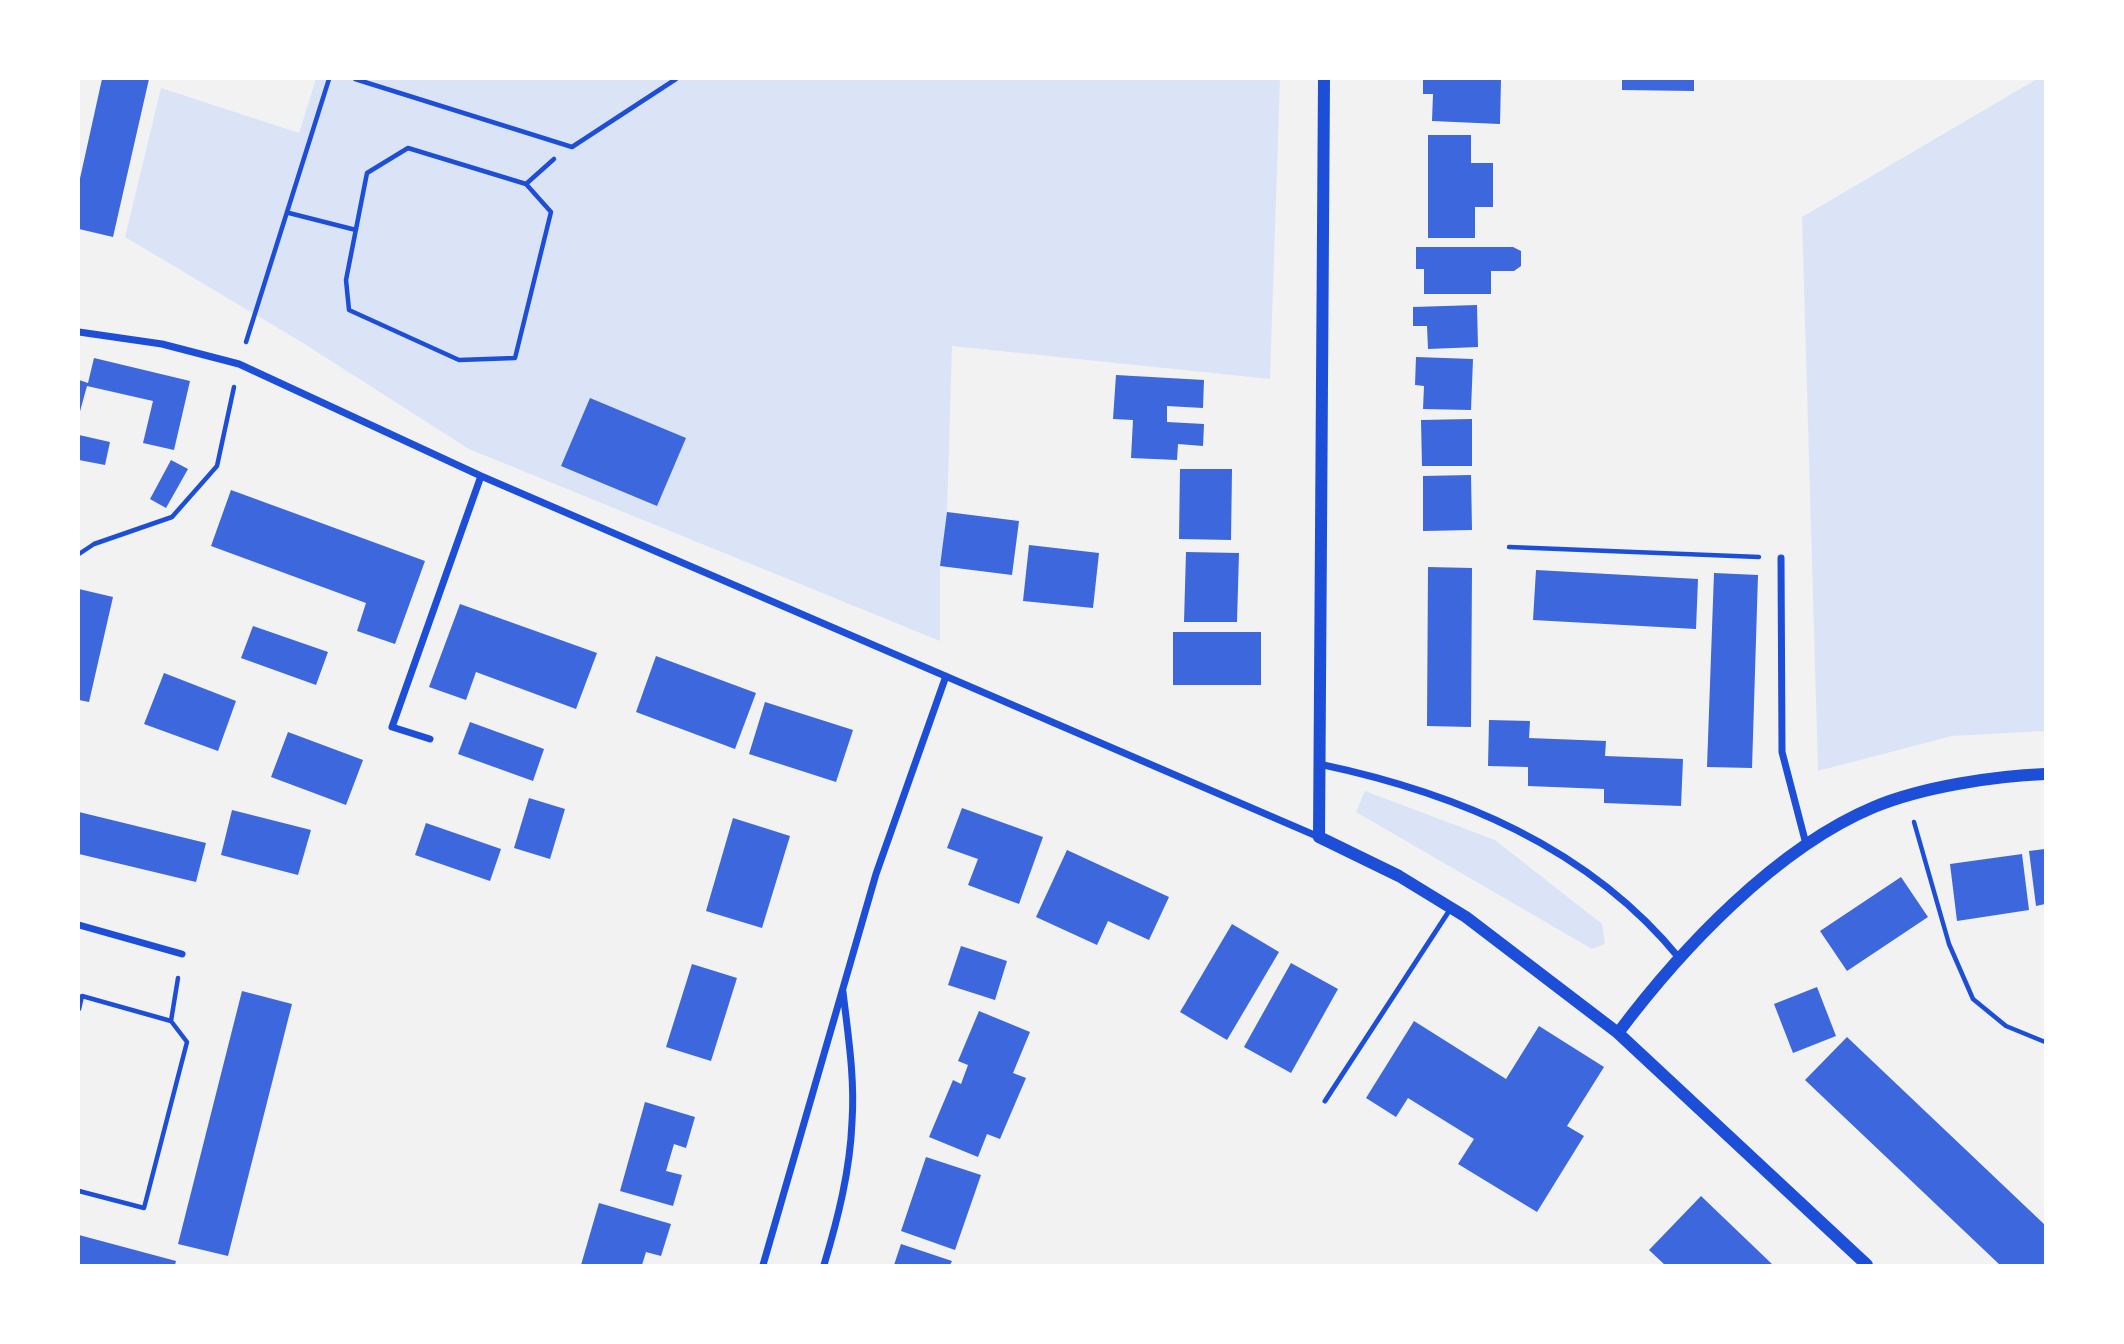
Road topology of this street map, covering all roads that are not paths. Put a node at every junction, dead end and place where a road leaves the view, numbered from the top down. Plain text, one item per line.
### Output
1 (1324, 79) edge
2 (79, 332) edge
3 (481, 476) junction
4 (1781, 558) road end
5 (946, 676) junction
6 (430, 739) dead end
7 (1318, 764) junction
8 (2045, 774) edge
9 (1319, 837) junction
10 (1806, 844) junction
11 (1451, 908) junction
12 (79, 925) edge
13 (182, 954) road end
14 (1680, 960) junction
15 (842, 988) junction
16 (1618, 1033) junction
17 (1325, 1101) dead end
18 (763, 1265) edge
19 (824, 1265) edge
20 (1867, 1265) edge

1 - 7 street
2 - 3 street
3 - 5 street
3 - 6 street
4 - 10 street
5 - 9 street
5 - 15 street
7 - 9 street
7 - 14 street
8 - 10 street
9 - 11 street
10 - 14 street
11 - 16 street
11 - 17 lane
12 - 13 street
14 - 16 street
15 - 18 street
15 - 19 street
16 - 20 street

